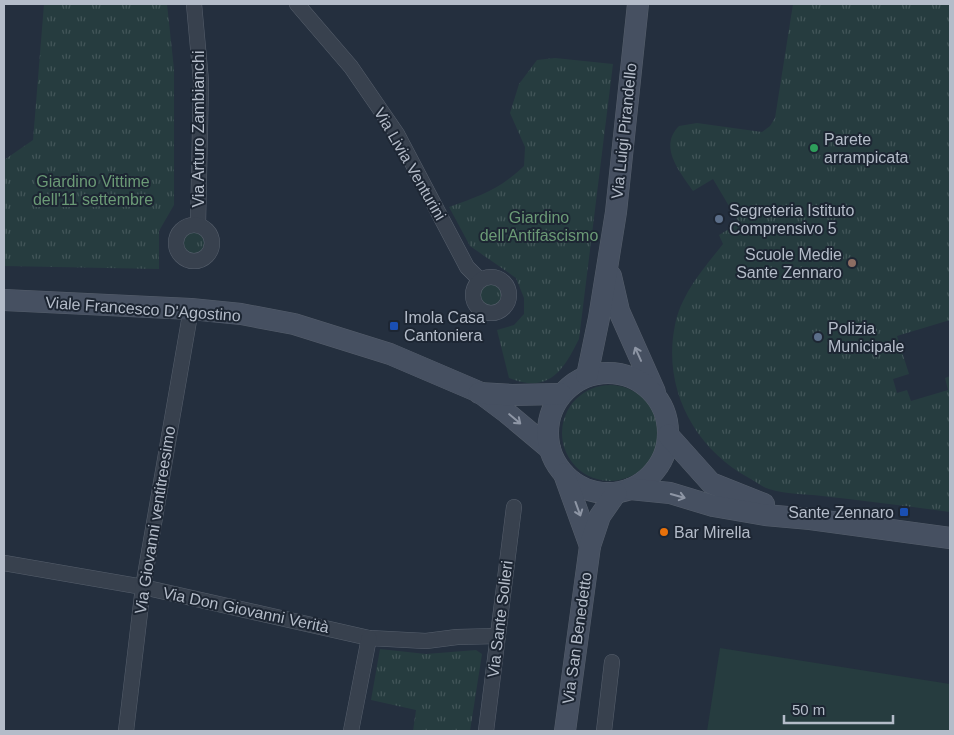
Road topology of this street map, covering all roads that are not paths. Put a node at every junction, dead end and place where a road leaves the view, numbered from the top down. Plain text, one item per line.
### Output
1 (194, 4) edge
2 (297, 4) edge
3 (638, 4) edge
4 (198, 225) dead end
5 (609, 258) junction
6 (480, 280) dead end
7 (4, 300) edge
8 (191, 309) junction
9 (587, 376) junction
10 (479, 392) junction
11 (561, 394) junction
12 (658, 399) junction
13 (668, 435) junction
14 (550, 449) junction
15 (564, 474) junction
16 (712, 483) junction
17 (623, 491) junction
18 (713, 506) junction
19 (514, 507) dead end
20 (810, 518) junction
21 (950, 538) edge
22 (590, 546) junction
23 (4, 563) edge
24 (143, 588) junction
25 (498, 636) junction
26 (369, 638) junction
27 (612, 662) dead end
28 (126, 731) edge
29 (351, 731) edge
30 (486, 731) edge
31 (565, 731) edge
32 (604, 731) edge

1 - 4 street, Via Arturo Zambianchi
2 - 6 street, Via Livia Venturini
3 - 5 street, Via Luigi Pirandello
5 - 9 street, Via Luigi Pirandello
12 -> 5 street, Via Luigi Pirandello
7 - 8 street, Viale Francesco D'Agostino
8 - 10 street, Viale Francesco D'Agostino
8 - 24 street, Via Giovanni ventitreesimo
9 - 11 street, Viale Francesco D'Agostino
9 - 12 street, Viale Francesco D'Agostino
10 - 11 street, Viale Francesco D'Agostino
10 -> 14 street, Viale Francesco D'Agostino
11 - 14 street, Viale Francesco D'Agostino
12 - 13 street, Viale Francesco D'Agostino
13 - 16 street, Viale Francesco D'Agostino
13 - 17 street, Viale Francesco D'Agostino
14 - 15 street, Viale Francesco D'Agostino
15 - 17 street, Viale Francesco D'Agostino
15 -> 22 street, Via San Benedetto
16 - 18 street
16 - 20 street, Viale Francesco D'Agostino
17 -> 18 street, Viale Francesco D'Agostino
17 - 22 street, Via San Benedetto
18 - 20 street, Viale Francesco D'Agostino
19 - 25 street, Via Sante Solieri
20 - 21 street, Viale Francesco D'Agostino
22 - 31 street, Via San Benedetto
23 - 24 street, Via Don Giovanni Verità
24 - 26 street, Via Don Giovanni Verità
24 - 28 street, Via Giovanni ventitreesimo
25 - 26 street, Via Don Giovanni Verità
25 - 30 street, Via Sante Solieri
26 - 29 street
27 - 32 street

